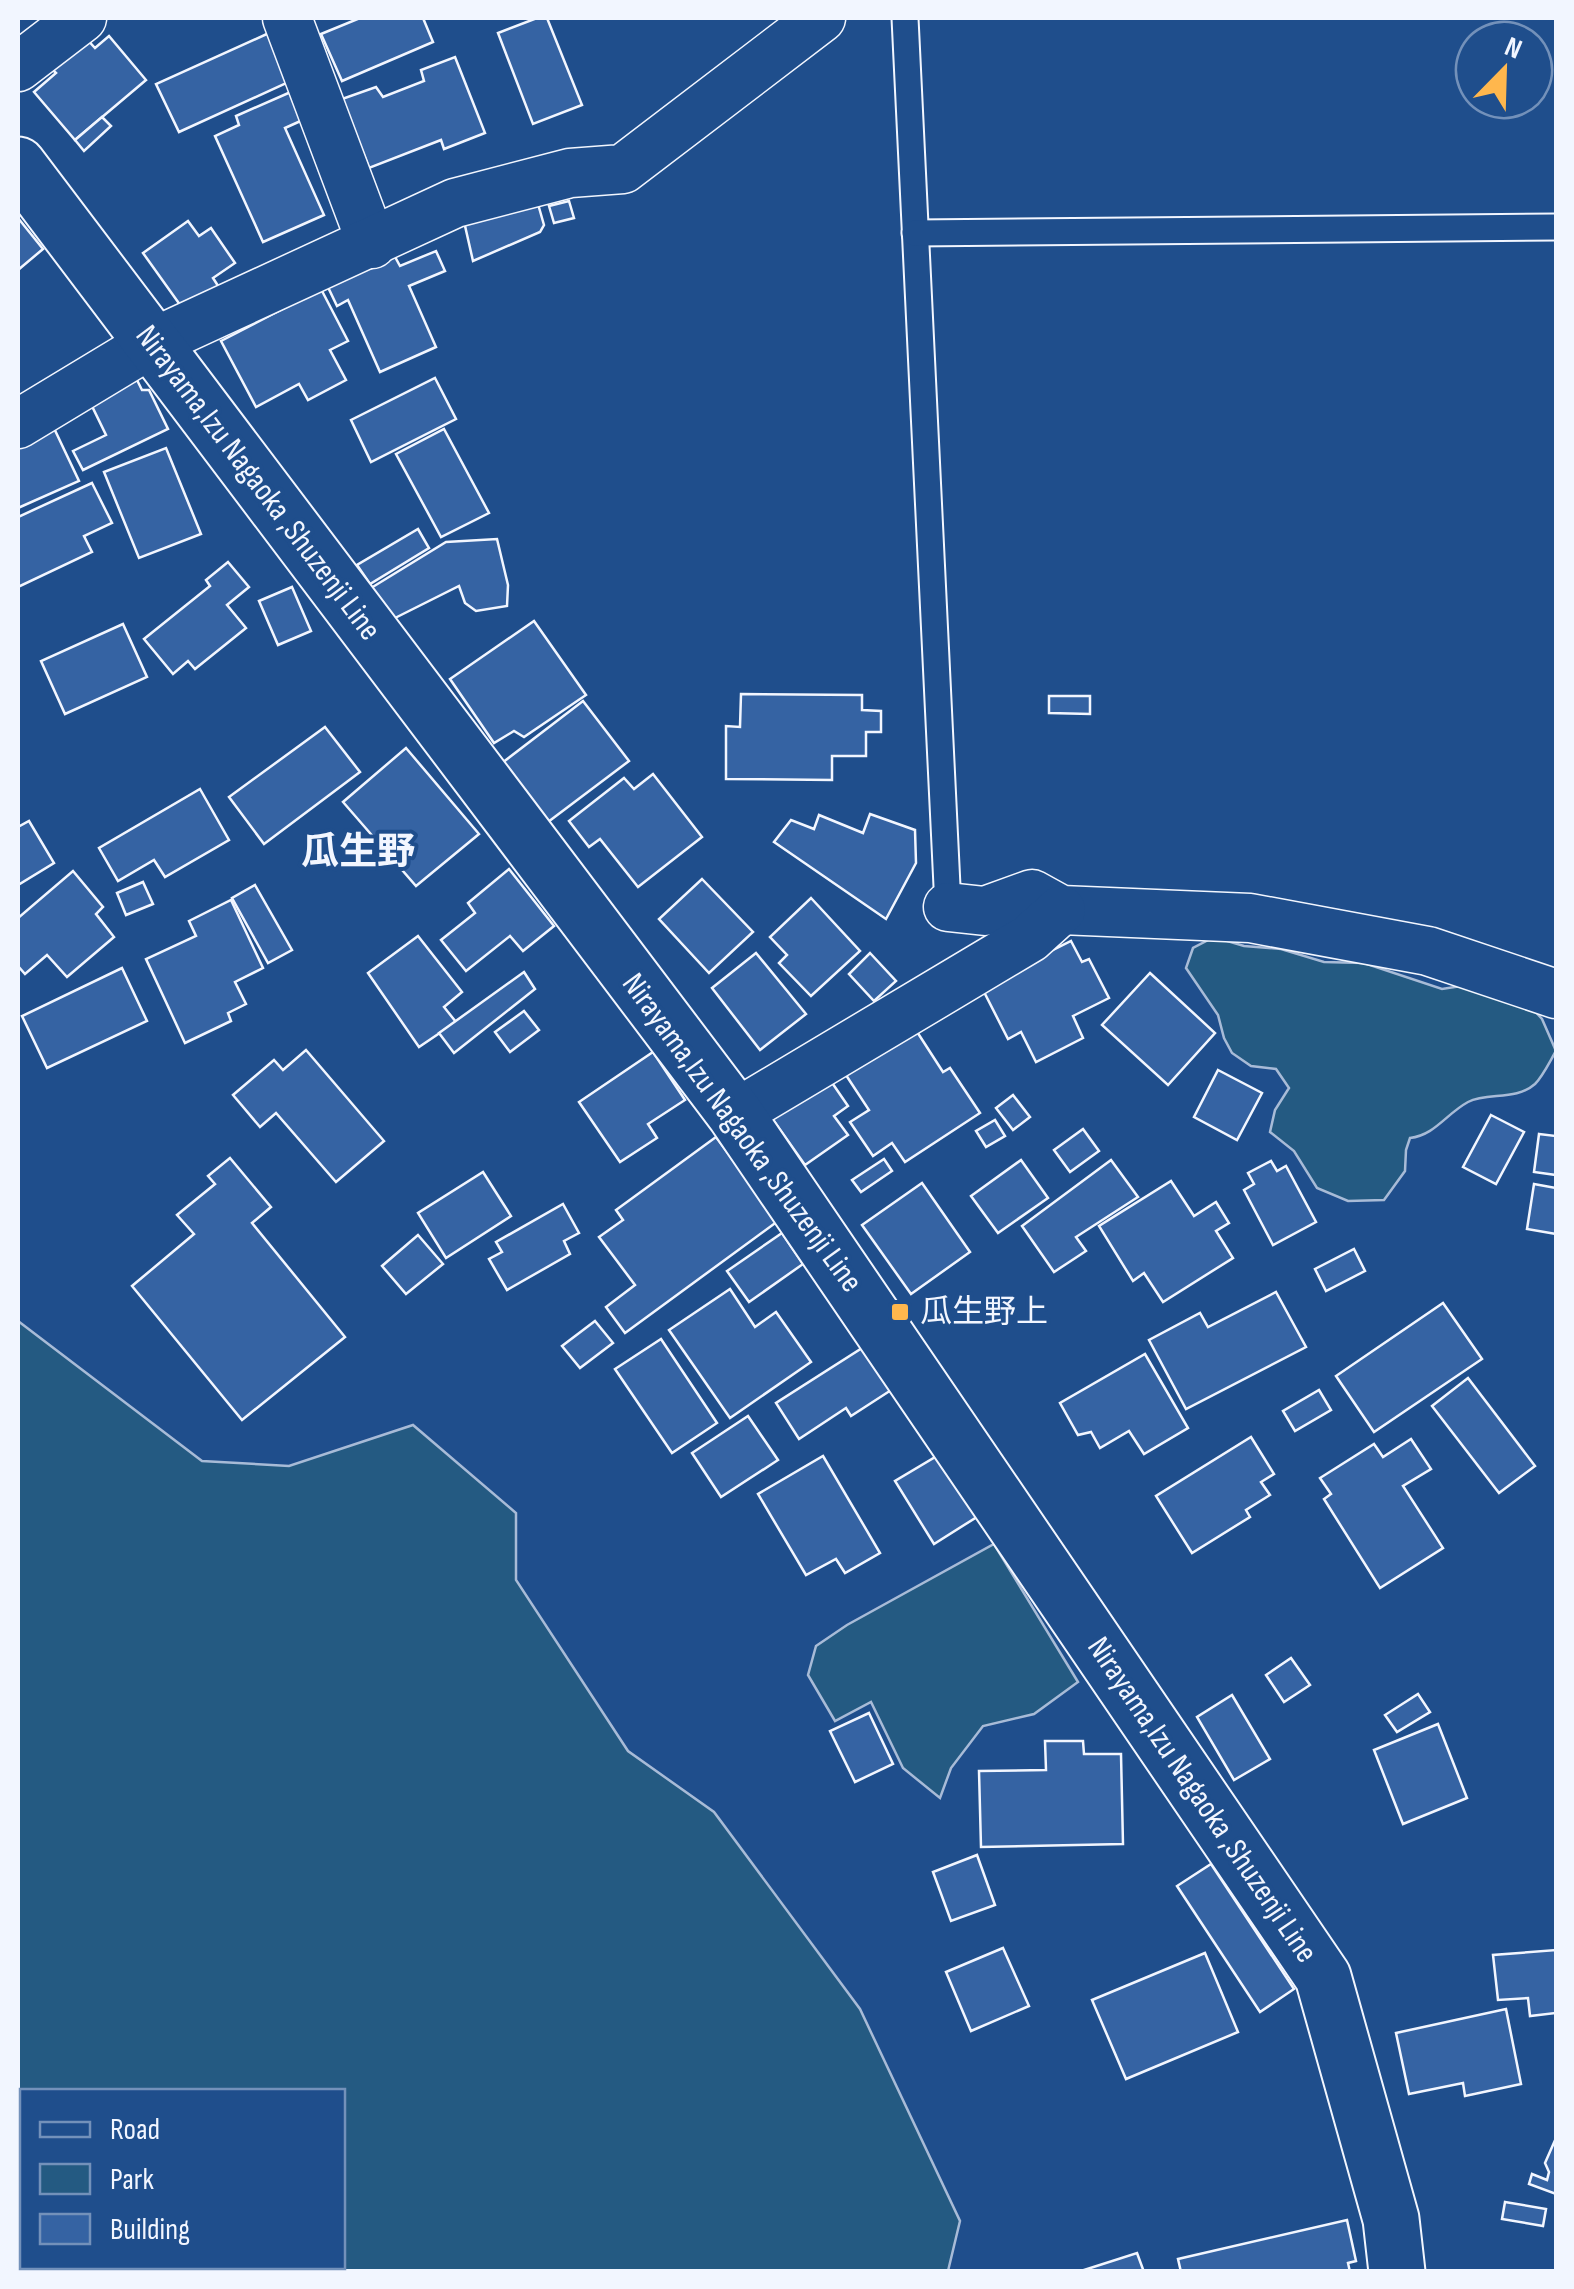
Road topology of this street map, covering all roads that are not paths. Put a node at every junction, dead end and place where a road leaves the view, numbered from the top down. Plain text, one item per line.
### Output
1 (82, 18) edge
2 (288, 18) edge
3 (821, 18) edge
4 (905, 18) edge
5 (18, 67) edge
6 (21, 178) edge
7 (1556, 227) edge
8 (915, 233) junction
9 (372, 244) junction
10 (152, 343) junction
11 (18, 424) edge
12 (948, 907) joint
13 (1061, 910) junction
14 (1556, 994) edge
15 (735, 1114) junction
16 (1398, 2272) edge

1 - 5 street
2 - 9 street
3 - 9 street
4 - 8 lane
6 - 10 main road, Nirayama,Izu Nagaoka ,Shuzenji Line
7 - 8 lane
8 - 12 lane
9 - 10 street
10 - 11 street
10 - 15 main road, Nirayama,Izu Nagaoka ,Shuzenji Line
12 - 13 street
13 - 14 street
13 - 15 street
15 - 16 main road, Nirayama,Izu Nagaoka ,Shuzenji Line

